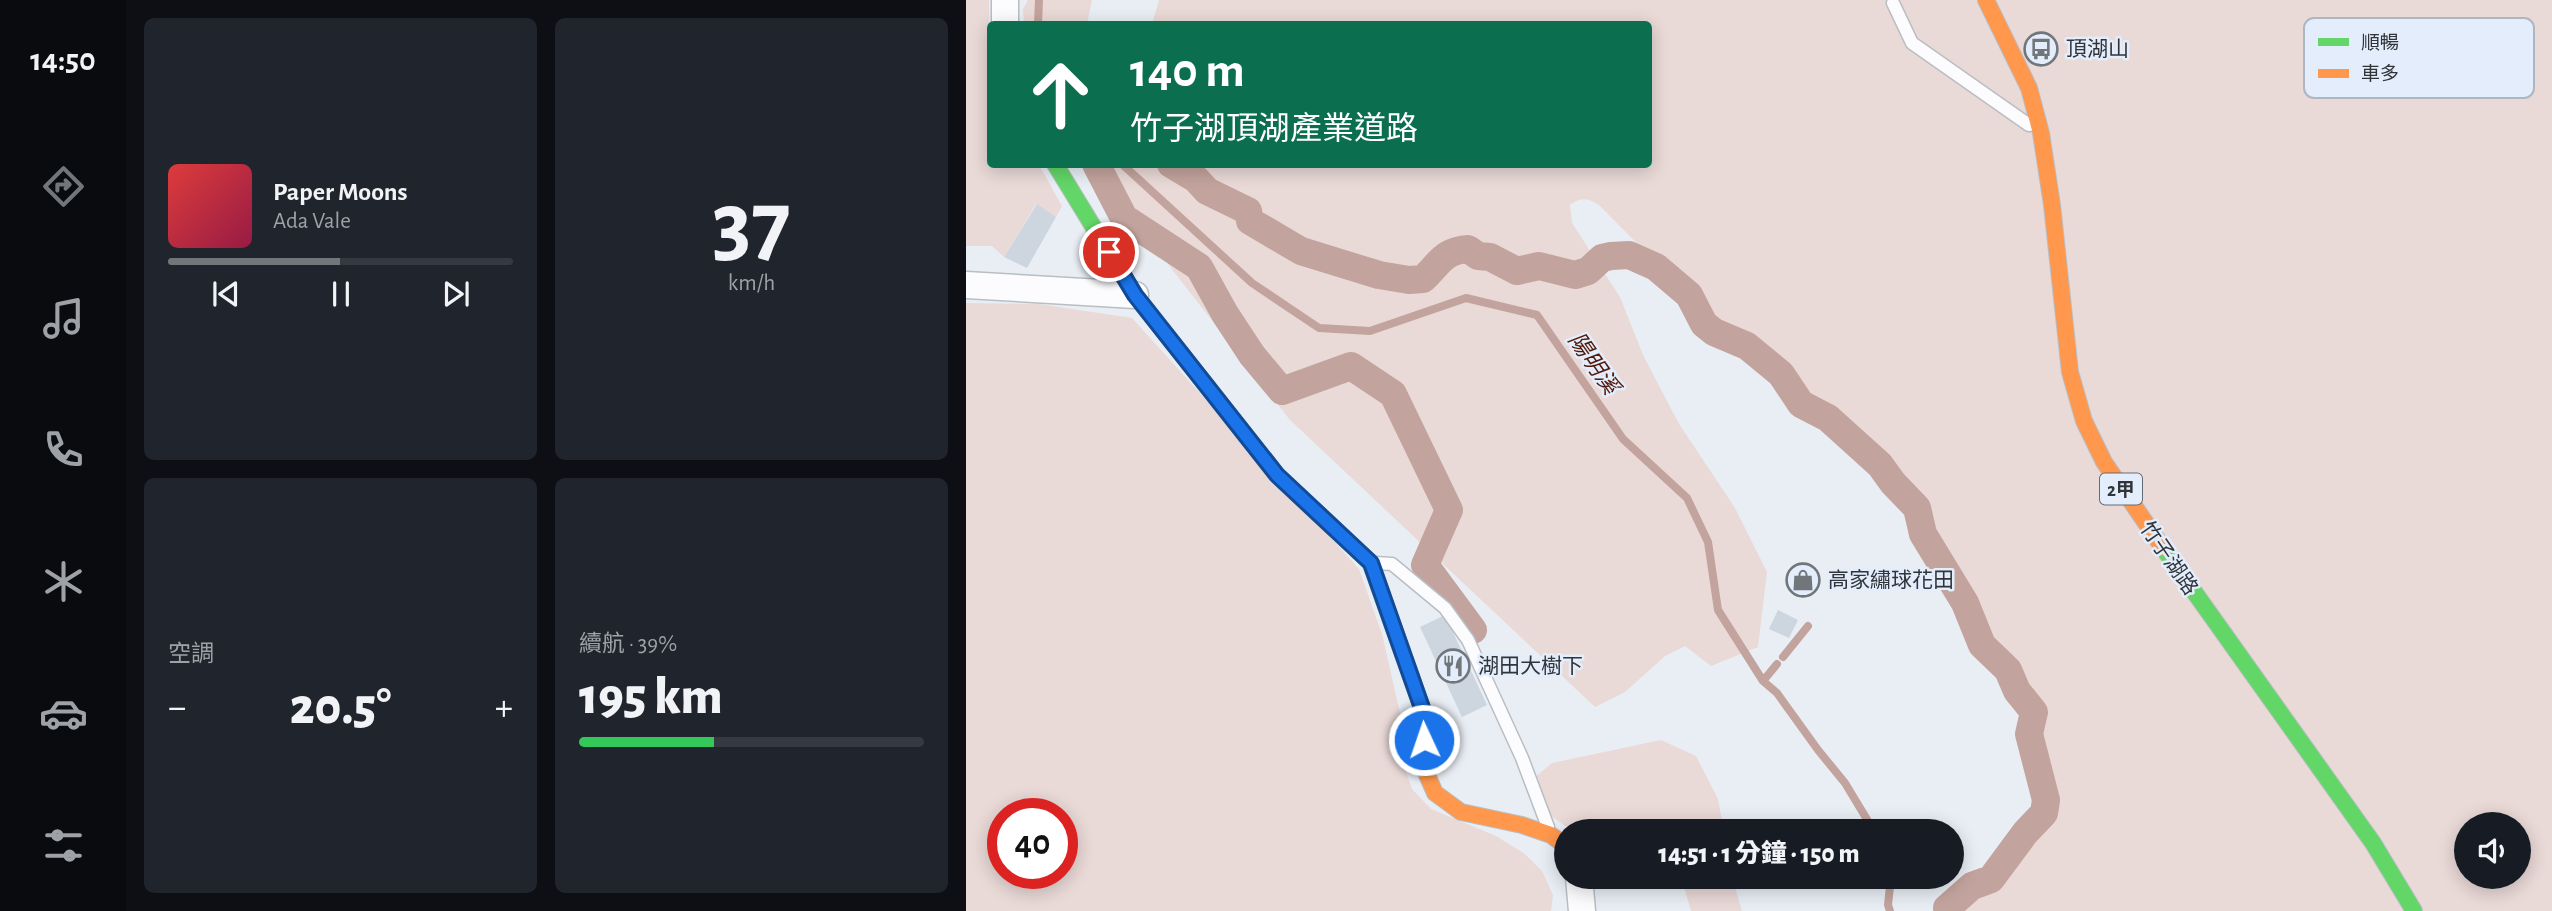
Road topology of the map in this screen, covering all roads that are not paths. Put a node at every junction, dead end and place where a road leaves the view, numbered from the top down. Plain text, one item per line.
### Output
1 (1005, 0) edge
2 (1986, 0) edge
3 (1893, 3) dead end
4 (1005, 21) edge
5 (2041, 133) junction
6 (1057, 168) edge
7 (966, 285) edge
8 (1135, 295) junction
9 (1371, 563) junction
10 (1551, 835) junction
11 (1554, 837) edge
12 (1581, 889) edge
13 (1582, 911) edge
14 (2414, 911) edge

1 - 4 street
2 - 5 main road, 竹子湖路 / 2甲
3 - 5 lane
5 - 14 main road, 竹子湖路 / 2甲
6 - 8 main road
7 - 8 street
8 - 9 main road
9 - 10 lane
9 - 10 main road
10 - 11 main road
12 - 13 street

